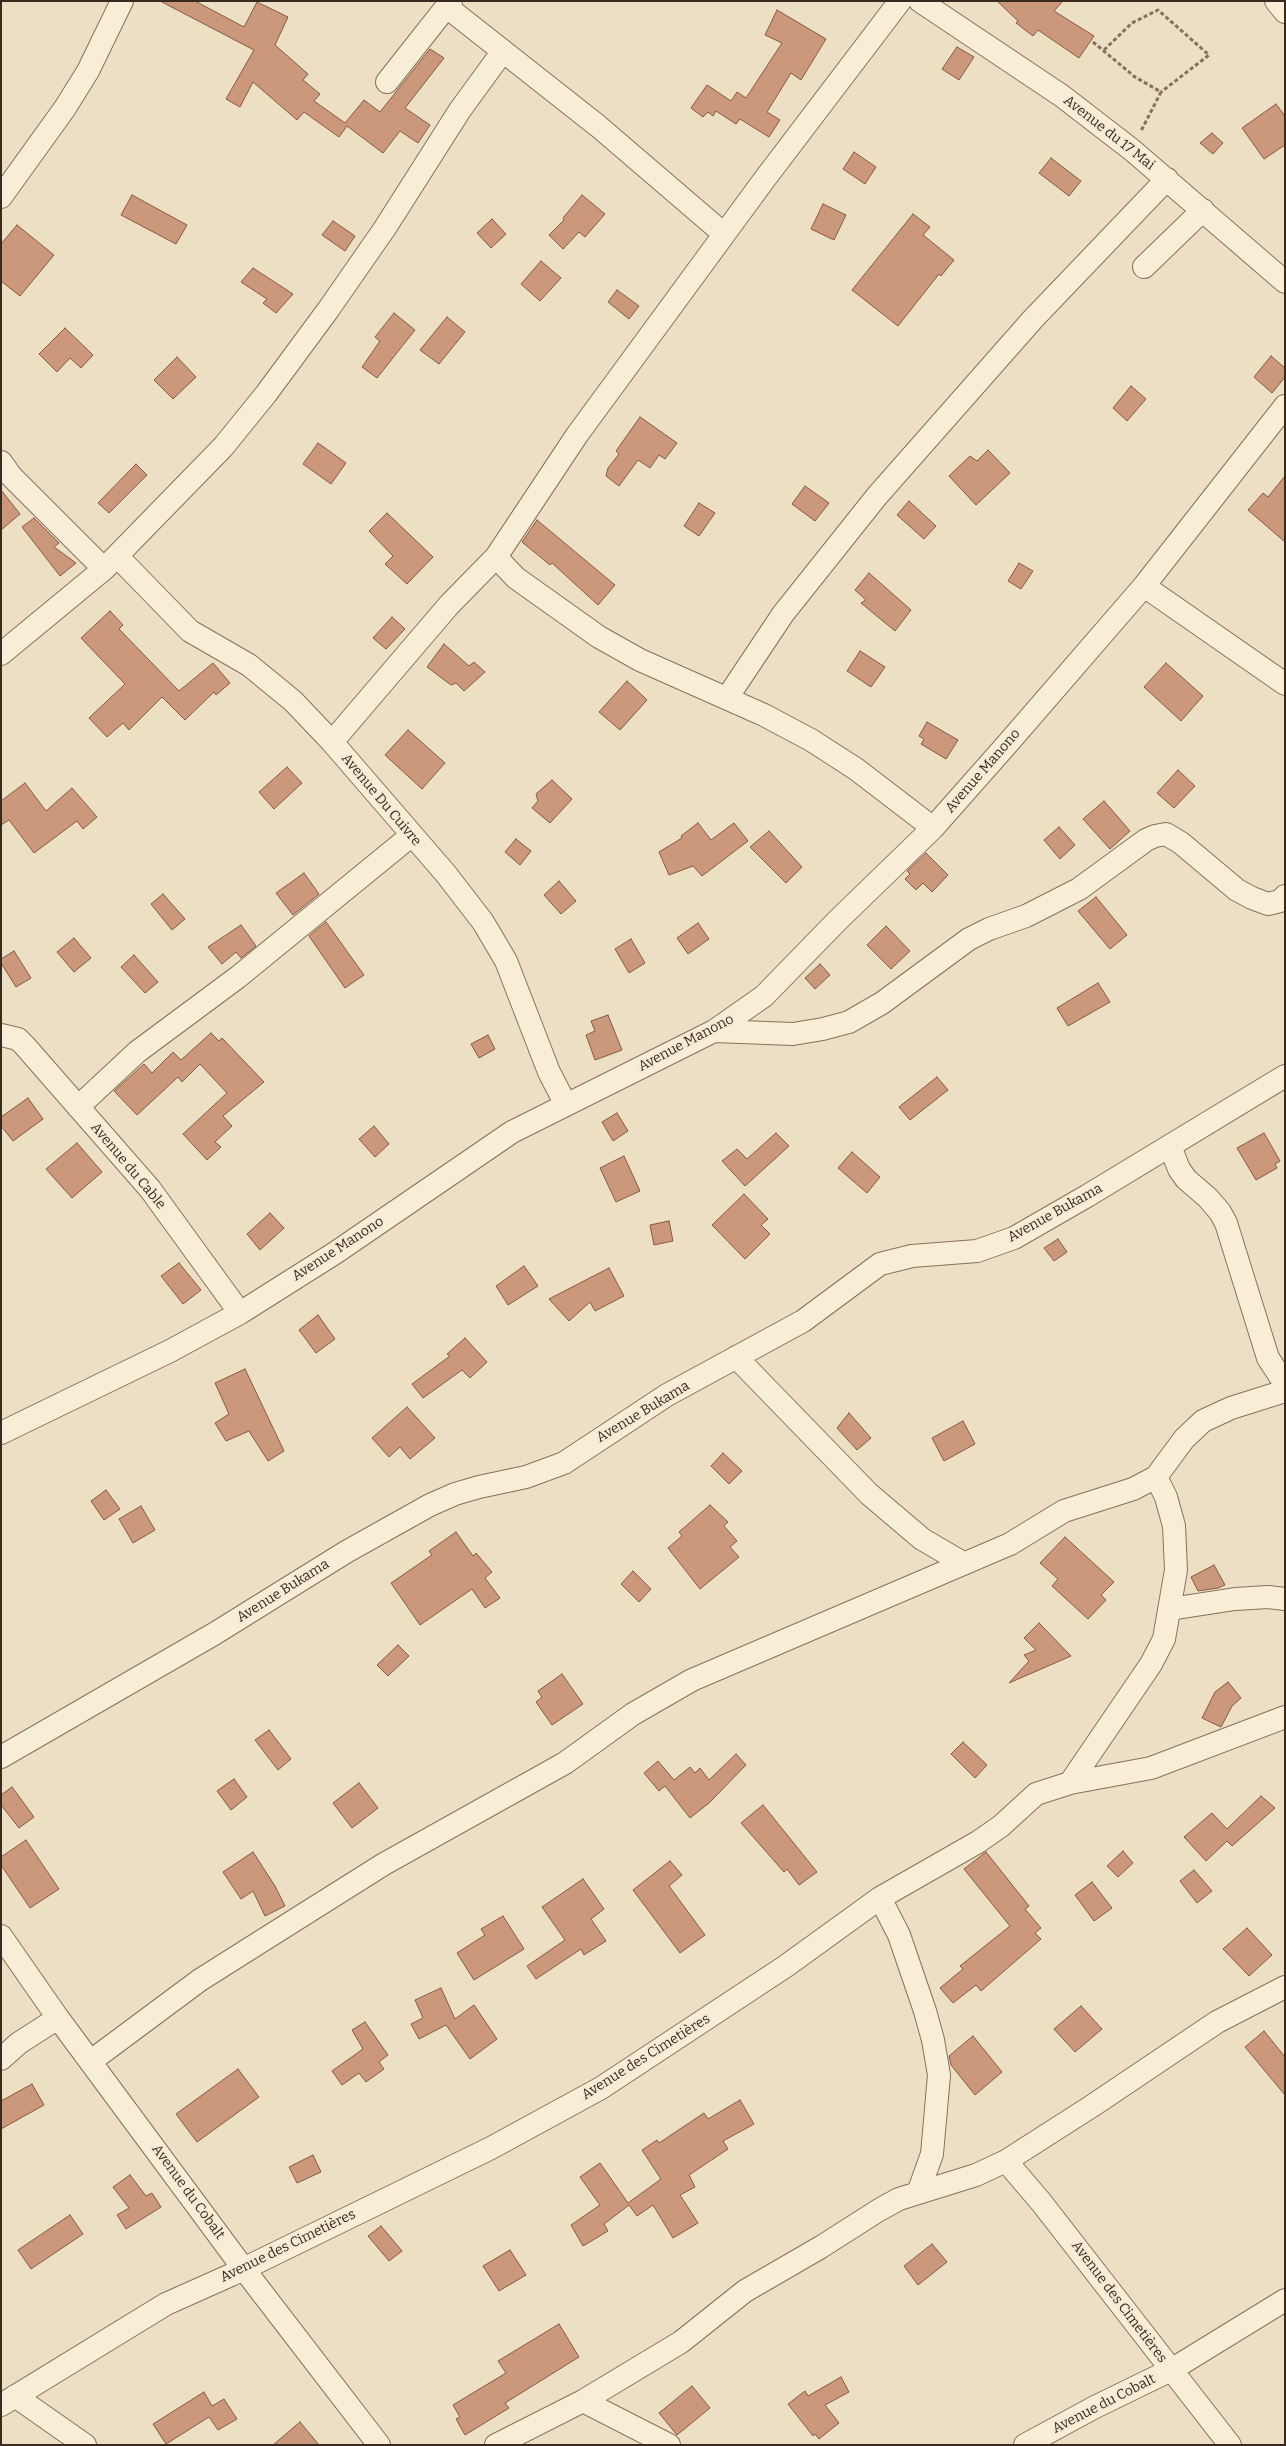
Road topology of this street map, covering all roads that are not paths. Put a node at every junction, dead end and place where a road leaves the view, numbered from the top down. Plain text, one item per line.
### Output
1 (122, 1) edge
2 (900, 1) edge
3 (920, 1) edge
4 (1276, 1) edge
5 (449, 4) edge
6 (1285, 12) edge
7 (503, 51) junction
8 (387, 82) dead end
9 (1168, 179) junction
10 (1, 197) edge
11 (1203, 210) junction
12 (724, 234) junction
13 (1144, 267) dead end
14 (1285, 282) edge
15 (1285, 406) edge
16 (1, 462) edge
17 (496, 557) junction
18 (111, 563) junction
19 (1144, 586) junction
20 (1, 654) edge
21 (1285, 684) edge
22 (727, 698) junction
23 (332, 742) junction
24 (933, 828) junction
25 (412, 836) junction
26 (1285, 896) edge
27 (714, 1031) junction
28 (1, 1035) edge
29 (1285, 1076) edge
30 (566, 1105) junction
31 (78, 1107) junction
32 (1170, 1146) junction
33 (240, 1313) junction
34 (736, 1357) junction
35 (1285, 1384) edge
36 (1285, 1391) edge
37 (1, 1433) edge
38 (1156, 1477) junction
39 (963, 1563) junction
40 (1285, 1599) edge
41 (1170, 1609) junction
42 (1285, 1717) edge
43 (1, 1757) edge
44 (1070, 1783) junction
45 (880, 1898) junction
46 (1, 1936) edge
47 (1285, 1987) edge
48 (58, 2018) junction
49 (1, 2059) edge
50 (91, 2061) junction
51 (1006, 2161) junction
52 (918, 2193) junction
53 (243, 2268) junction
54 (1285, 2300) edge
55 (1171, 2370) junction
56 (8, 2401) edge
57 (583, 2402) junction
58 (85, 2445) edge
59 (379, 2445) edge
60 (496, 2445) edge
61 (669, 2445) edge
62 (1025, 2445) edge
63 (1230, 2445) edge

1 - 10 street
2 - 12 street
3 - 9 street, Avenue du 17 Mai
4 - 6 street
5 - 7 street
5 - 8 street
7 - 12 street
7 - 18 street
9 - 11 street, Avenue du 17 Mai
9 - 22 street
11 - 13 street
11 - 14 street, Avenue du 17 Mai
12 - 17 street
15 - 19 street, Avenue Manono
16 - 18 street, Avenue Du Cuivre
17 - 22 street
17 - 23 street
18 - 20 street
18 - 23 street, Avenue Du Cuivre
19 - 21 street
19 - 24 street, Avenue Manono
22 - 24 street
23 - 25 street, Avenue Du Cuivre
24 - 27 street, Avenue Manono
25 - 30 street, Avenue Du Cuivre
25 - 31 street
26 - 27 street
27 - 30 street, Avenue Manono
28 - 31 street, Avenue du Cable
29 - 32 street, Avenue Bukama
30 - 33 street, Avenue Manono
31 - 33 street, Avenue du Cable
32 - 34 street, Avenue Bukama
32 - 35 street
33 - 37 street, Avenue Manono
34 - 39 street
34 - 43 street, Avenue Bukama
36 - 38 street
38 - 39 street
38 - 41 street
39 - 50 street
40 - 41 street
41 - 44 street
42 - 44 street, Avenue des Cimetières
44 - 45 street, Avenue des Cimetières
45 - 52 street
45 - 53 street, Avenue des Cimetières
46 - 48 street, Avenue du Cobalt
47 - 51 street
48 - 49 street
48 - 50 street, Avenue du Cobalt
50 - 53 street, Avenue du Cobalt
51 - 52 street
51 - 55 street, Avenue des Cimetières
52 - 57 street
53 - 56 street, Avenue des Cimetières
53 - 59 street, Avenue du Cobalt
54 - 55 street, Avenue du Cobalt
55 - 62 street, Avenue du Cobalt
55 - 63 street, Avenue des Cimetières
56 - 58 street
57 - 60 street
57 - 61 street

